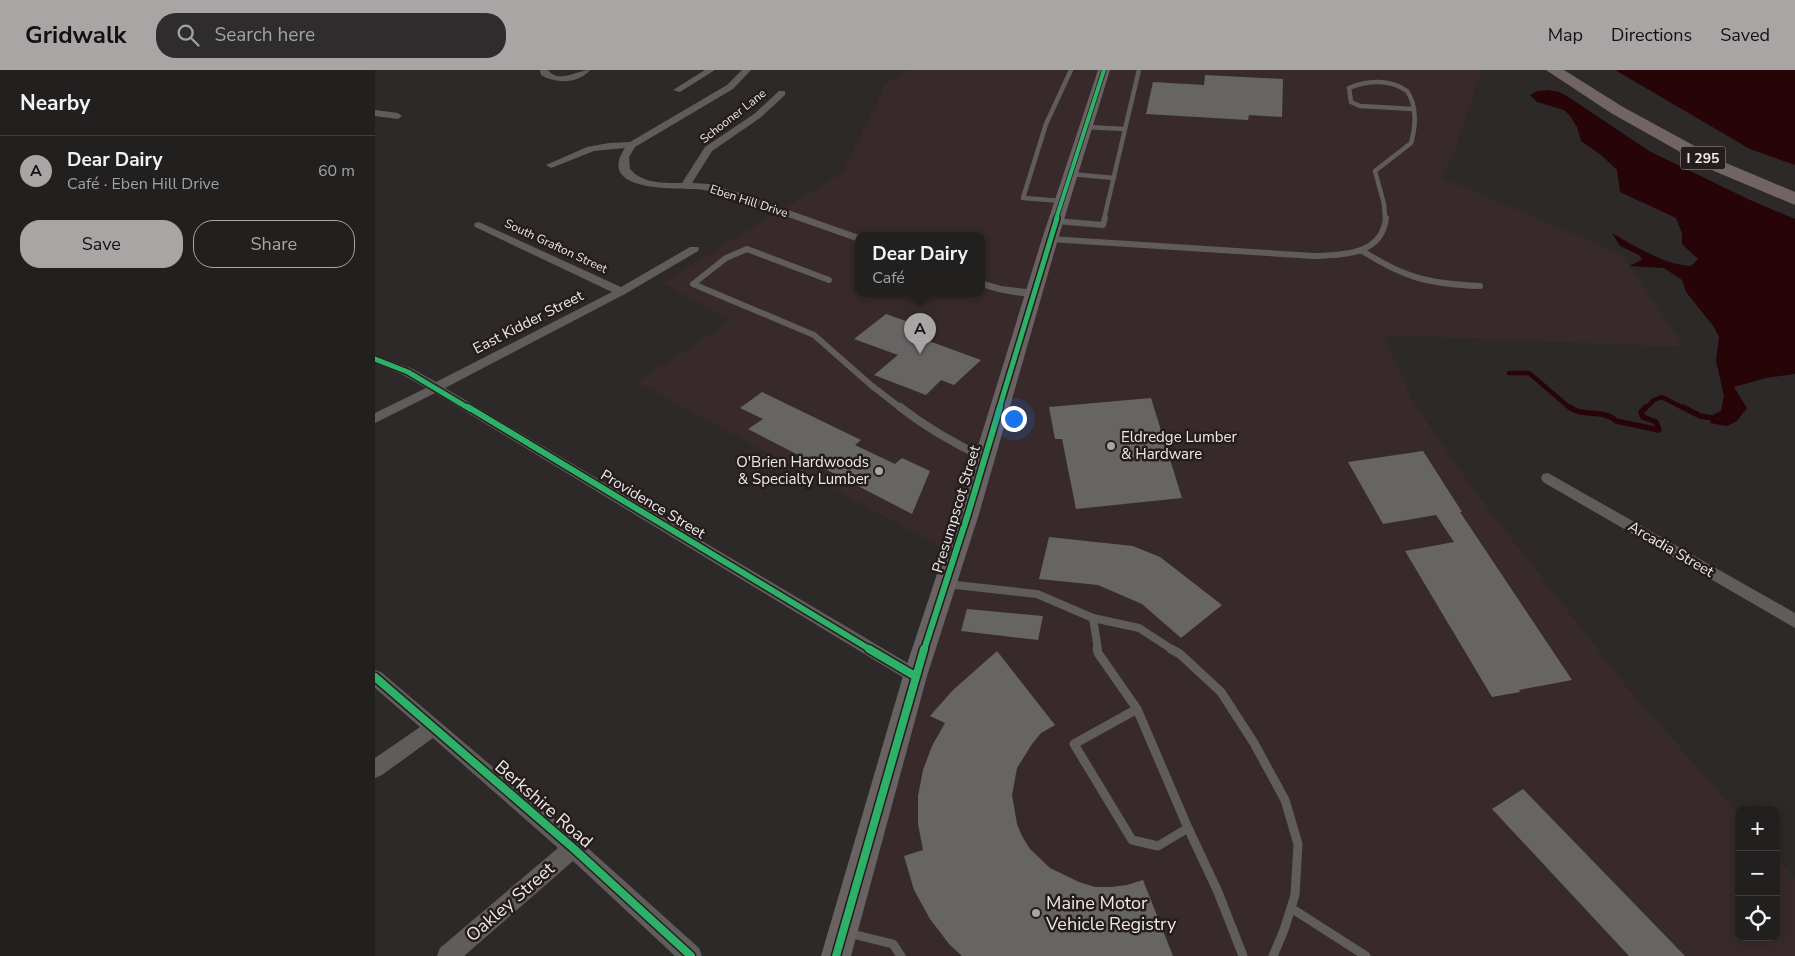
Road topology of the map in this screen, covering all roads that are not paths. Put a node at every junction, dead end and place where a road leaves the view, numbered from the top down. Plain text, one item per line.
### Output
1 (544, 70) edge
2 (586, 70) edge
3 (711, 70) edge
4 (747, 70) edge
5 (1071, 70) edge
6 (1104, 70) edge
7 (1139, 70) edge
8 (1554, 70) edge
9 (677, 90) dead end
10 (782, 93) dead end
11 (1621, 94) dead end
12 (1413, 109) junction
13 (375, 113) edge
14 (398, 116) dead end
15 (1086, 127) junction
16 (1125, 128) junction
17 (632, 145) junction
18 (551, 164) dead end
19 (1071, 174) junction
20 (1114, 178) junction
21 (685, 186) junction
22 (1795, 187) edge
23 (1795, 199) edge
24 (1056, 220) junction
25 (479, 225) dead end
26 (855, 238) edge
27 (694, 248) dead end
28 (1361, 250) junction
29 (829, 280) dead end
30 (985, 284) edge
31 (1480, 286) dead end
32 (621, 292) junction
33 (1034, 293) junction
34 (375, 359) edge
35 (436, 388) junction
36 (375, 419) edge
37 (985, 458) junction
38 (1548, 478) dead end
39 (945, 583) junction
40 (1093, 618) junction
41 (1795, 620) edge
42 (915, 676) junction
43 (375, 677) edge
44 (1137, 709) junction
45 (433, 728) junction
46 (375, 769) edge
47 (1188, 828) junction
48 (573, 848) junction
49 (1291, 908) junction
50 (843, 932) junction
51 (448, 956) edge
52 (691, 956) edge
53 (836, 956) edge
54 (901, 956) edge
55 (1243, 956) edge
56 (1273, 956) edge
57 (1367, 956) edge

1 - 2 street
3 - 9 street
4 - 17 street
5 - 24 lane
6 - 15 street, Presumpscot Street
7 - 16 lane
8 - 23 highway, I 295
10 - 21 street, Schooner Lane
11 - 22 highway, I 295
12 - 12 lane
12 - 28 lane
13 - 14 street
15 - 16 lane
15 - 19 street, Presumpscot Street
16 - 20 lane
17 - 18 street
17 - 21 street, Eben Hill Drive
19 - 20 lane
19 - 24 street, Presumpscot Street
20 - 24 lane
21 - 26 street, Eben Hill Drive
24 - 28 lane
24 - 33 street, Presumpscot Street
25 - 32 street, South Grafton Street
27 - 32 street, East Kidder Street
28 - 31 lane
29 - 37 lane
30 - 33 street
32 - 35 street, East Kidder Street
33 - 37 street, Presumpscot Street
34 - 35 street, Providence Street
35 - 36 street, East Kidder Street
35 - 42 street, Providence Street
37 - 39 street, Presumpscot Street
38 - 41 street, Arcadia Street
39 - 40 lane
39 - 42 street, Presumpscot Street
40 - 44 lane
40 - 49 lane
42 - 50 street, Presumpscot Street
43 - 45 street, Berkshire Road
44 - 47 lane
44 - 47 lane
45 - 46 street
45 - 48 street, Berkshire Road
47 - 55 lane
48 - 51 street, Oakley Street
48 - 52 street, Berkshire Road
49 - 56 lane
49 - 57 lane
50 - 53 street, Presumpscot Street
50 - 54 lane

